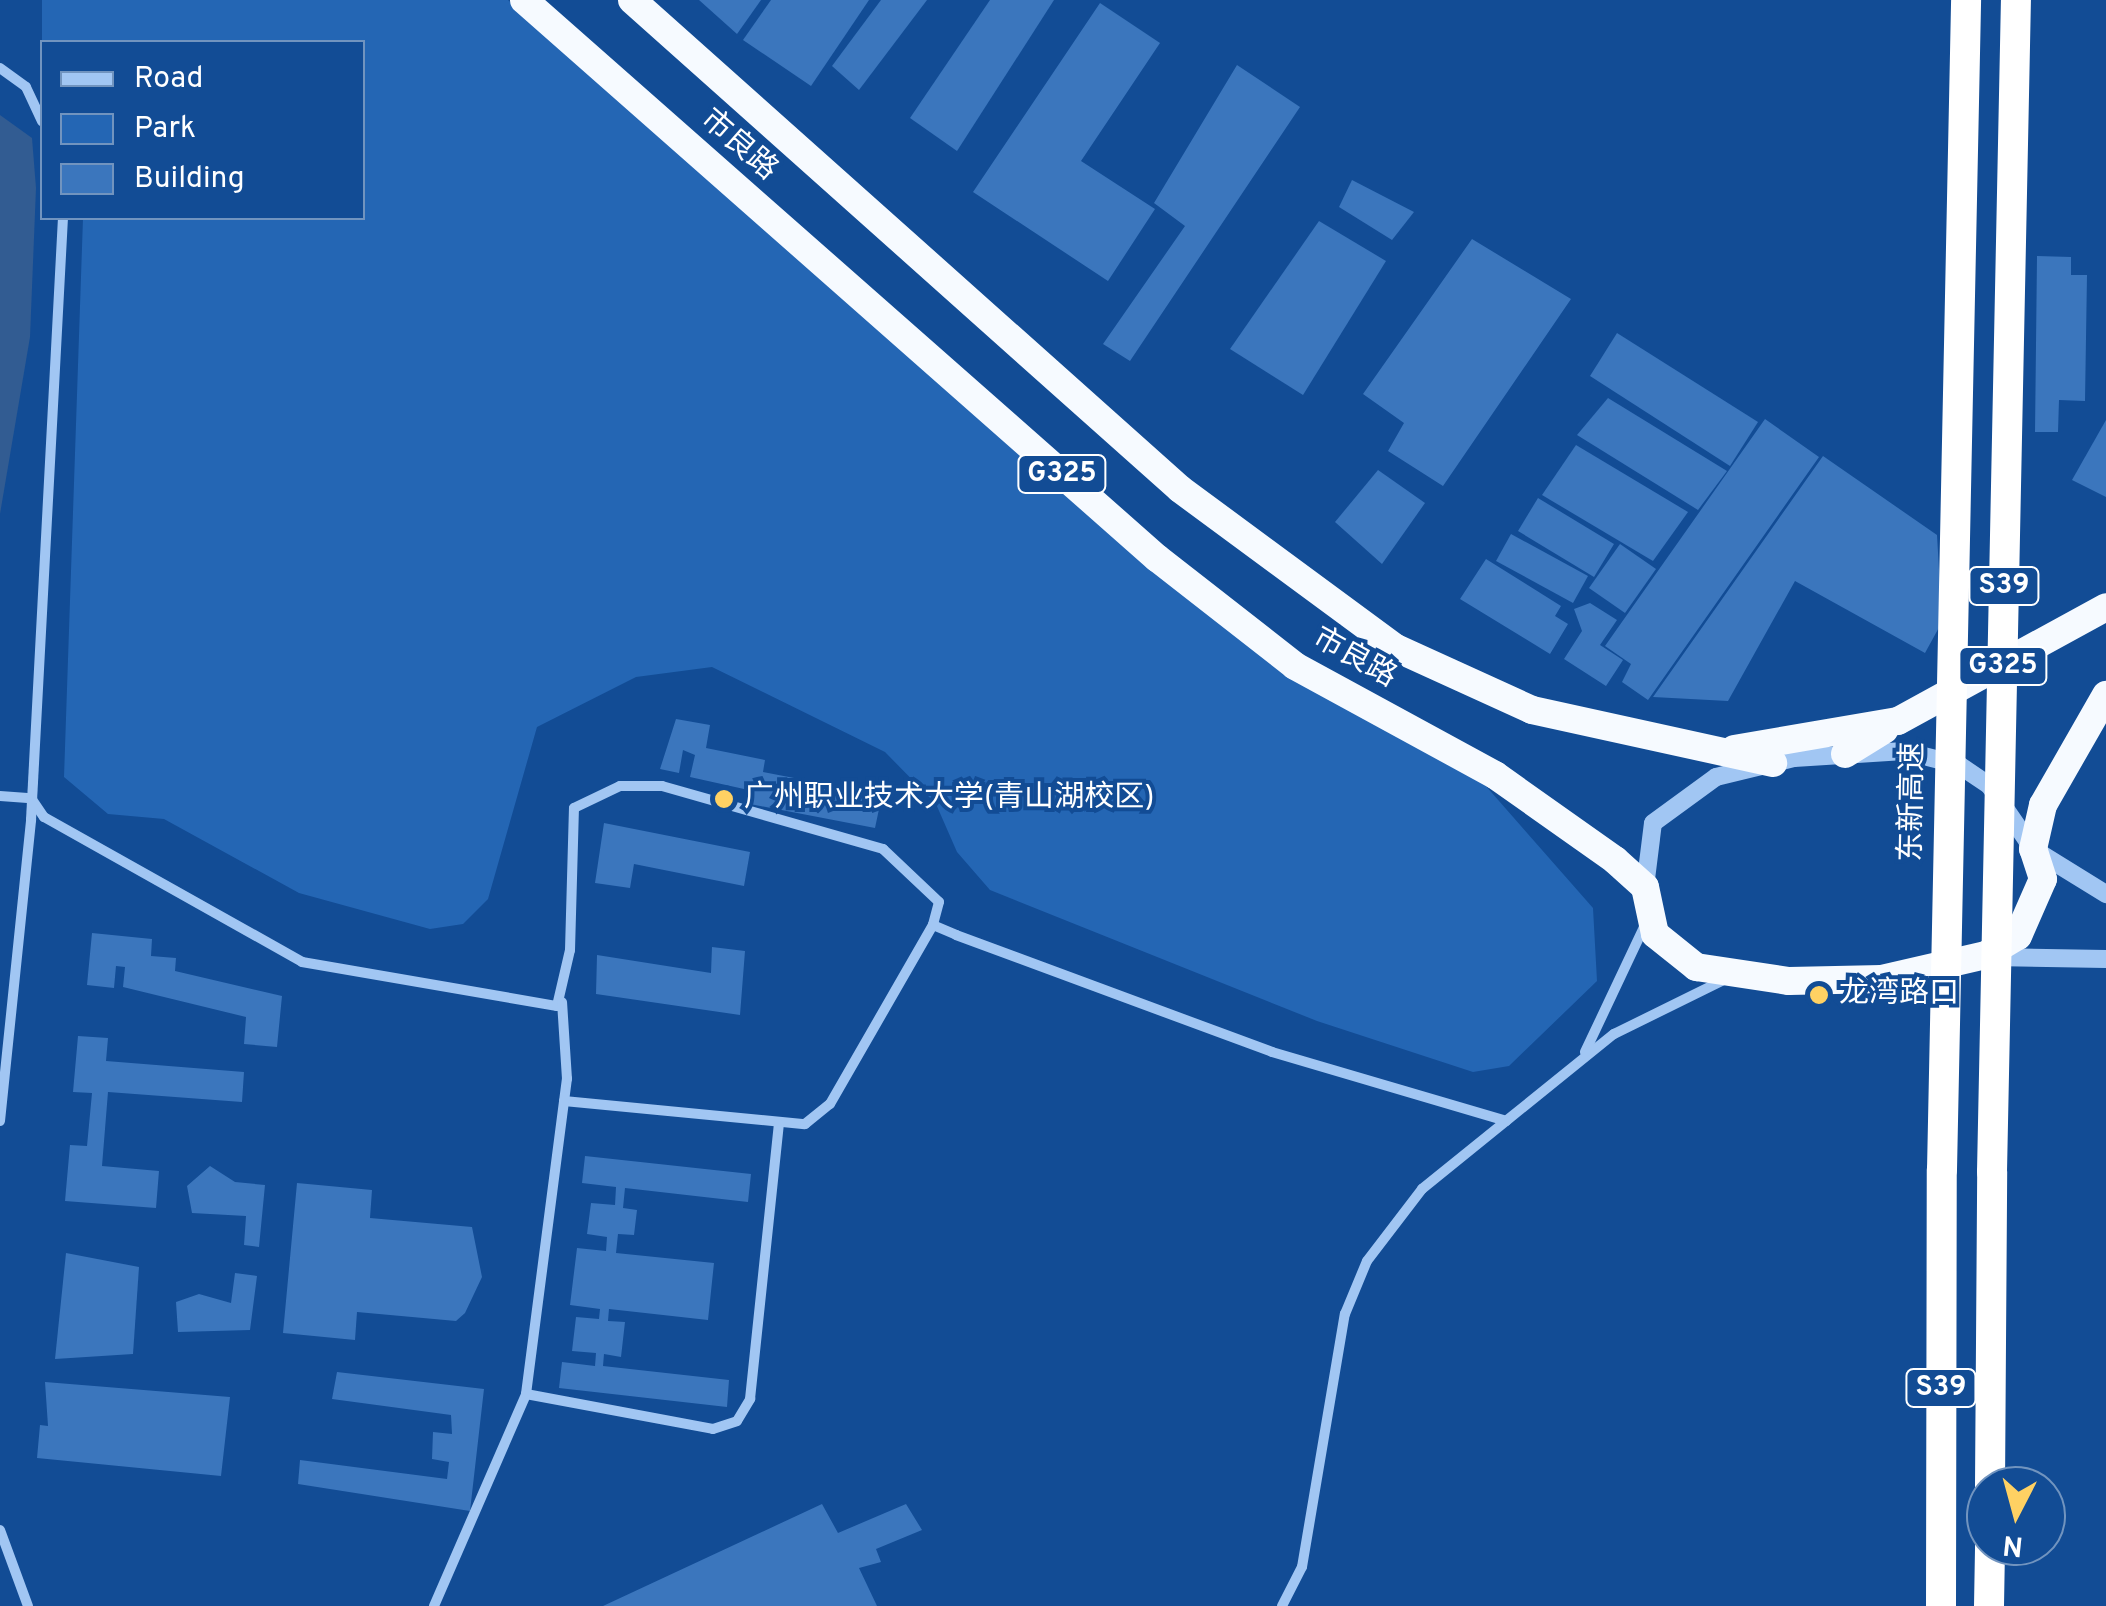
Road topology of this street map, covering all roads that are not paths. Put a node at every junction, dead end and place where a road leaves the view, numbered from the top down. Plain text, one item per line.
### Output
1 (524, 0) edge
2 (632, 0) edge
3 (1966, 0) edge
4 (2016, 0) edge
5 (0, 68) edge
6 (40, 118) edge
7 (62, 220) edge
8 (2106, 607) edge
9 (2106, 695) edge
10 (1898, 721) junction
11 (1716, 752) junction
12 (1845, 754) junction
13 (1773, 762) junction
14 (0, 796) edge
15 (31, 798) junction
16 (2033, 849) junction
17 (2106, 894) edge
18 (1647, 901) junction
19 (933, 925) junction
20 (1976, 958) junction
21 (2106, 959) edge
22 (1732, 977) junction
23 (562, 1002) junction
24 (1579, 1061) junction
25 (564, 1101) junction
26 (0, 1121) edge
27 (1506, 1121) junction
28 (779, 1125) junction
29 (526, 1394) junction
30 (1990, 1466) edge
31 (0, 1530) edge
32 (1990, 1566) edge
33 (28, 1606) edge
34 (434, 1606) edge
35 (1282, 1606) edge
36 (1941, 1606) edge
37 (1989, 1606) edge

1 - 18 highway, 市良路 / G325
2 - 11 highway, 市良路 / G325
3 - 36 highway, 东新高速 / S39, bridge
4 - 30 highway, S39, bridge
5 - 6 street
7 - 15 street
8 - 10 highway, 市良路 / G325
9 - 16 highway, 市良路 / G325
10 - 11 highway, 市良路 / G325
10 - 12 highway
11 - 13 highway
12 - 13 street
12 - 16 street
13 - 18 street
14 - 15 street
15 - 23 street
15 - 26 street
16 - 17 street
16 - 20 highway, 市良路 / G325
18 - 22 highway, 市良路 / G325
18 - 24 street
19 - 23 street
19 - 27 street
19 - 28 street
20 - 21 street
20 - 22 highway, 市良路 / G325
22 - 24 street
23 - 25 street
24 - 27 street
25 - 28 street
25 - 29 street
27 - 35 street
28 - 29 street
29 - 34 street
31 - 33 street
32 - 37 highway

